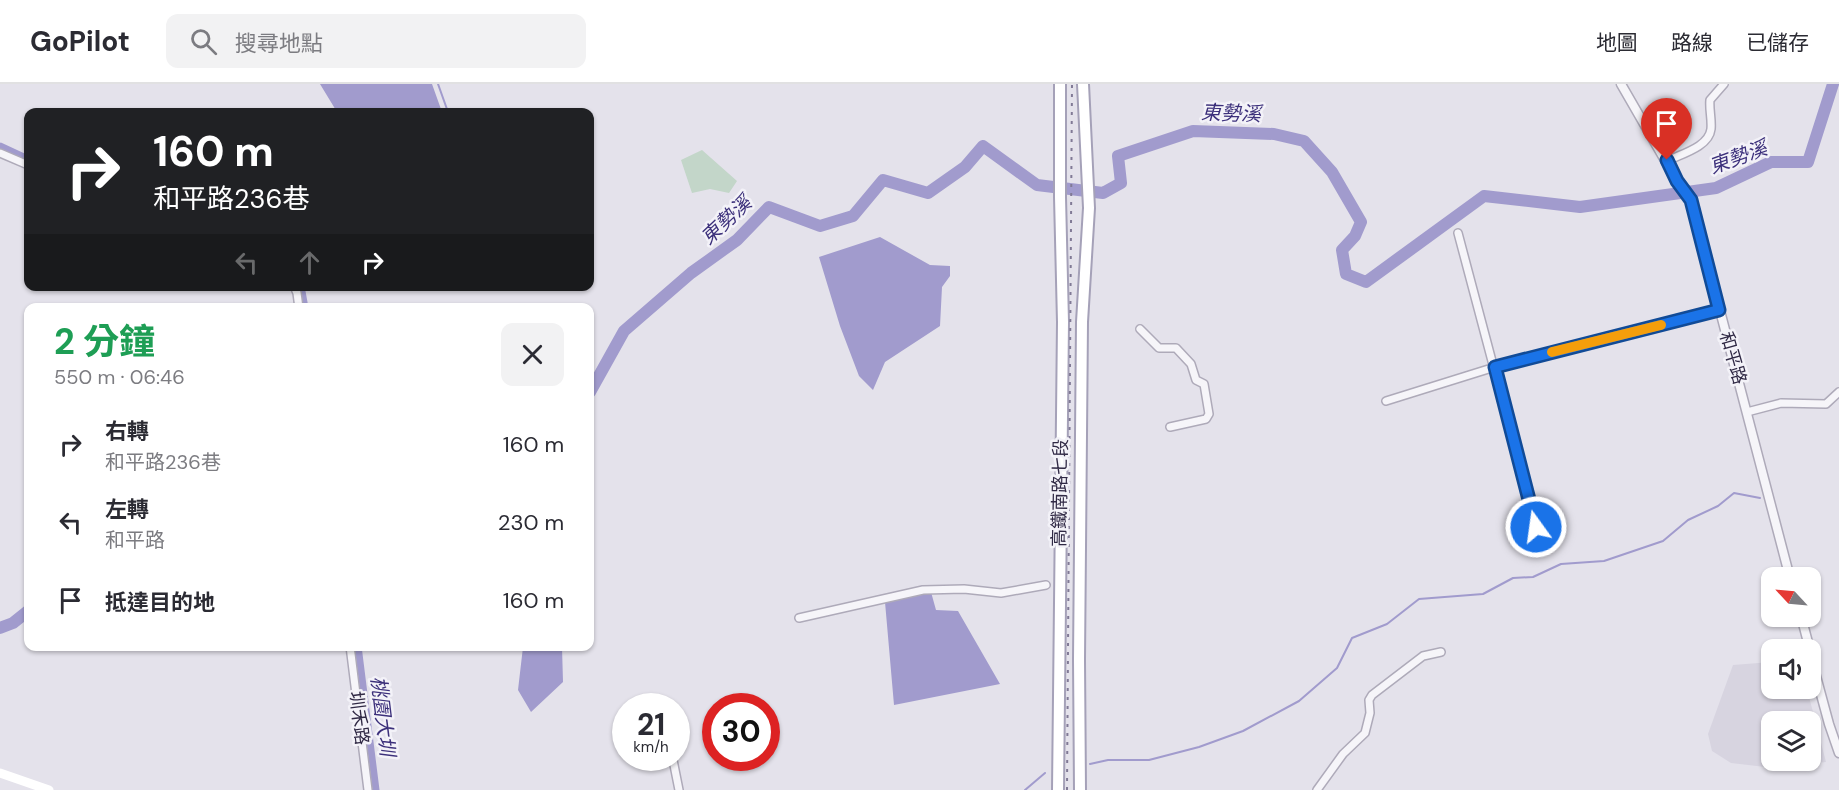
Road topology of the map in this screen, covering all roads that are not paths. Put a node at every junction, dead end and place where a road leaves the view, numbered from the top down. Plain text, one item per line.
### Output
1 (1060, 84) edge
2 (1083, 84) edge
3 (1621, 84) edge
4 (1724, 84) edge
5 (0, 153) edge
6 (1667, 160) junction
7 (24, 163) edge
8 (1458, 233) dead end
9 (1719, 310) junction
10 (1140, 329) dead end
11 (1495, 367) junction
12 (1839, 392) edge
13 (1386, 401) dead end
14 (1748, 412) junction
15 (1170, 427) dead end
16 (1536, 527) dead end
17 (1787, 567) edge
18 (1046, 585) dead end
19 (799, 618) dead end
20 (351, 651) edge
21 (1441, 652) dead end
22 (1821, 695) edge
23 (1839, 753) edge
24 (675, 771) edge
25 (0, 773) edge
26 (50, 790) edge
27 (368, 790) edge
28 (679, 790) edge
29 (1058, 790) edge
30 (1080, 790) edge
31 (1317, 790) edge

1 - 29 main road, 高鐵南路七段
2 - 30 main road, 高鐵南路七段
3 - 6 street, 和平路
4 - 6 street
5 - 7 street
6 - 9 street, 和平路
8 - 11 street
9 - 11 street
9 - 14 street, 和平路
10 - 15 street
11 - 13 street
11 - 16 street
12 - 14 street
14 - 17 street, 和平路
18 - 19 street
20 - 27 street, 圳禾路
21 - 31 street
22 - 23 street
24 - 28 street
25 - 26 main road

